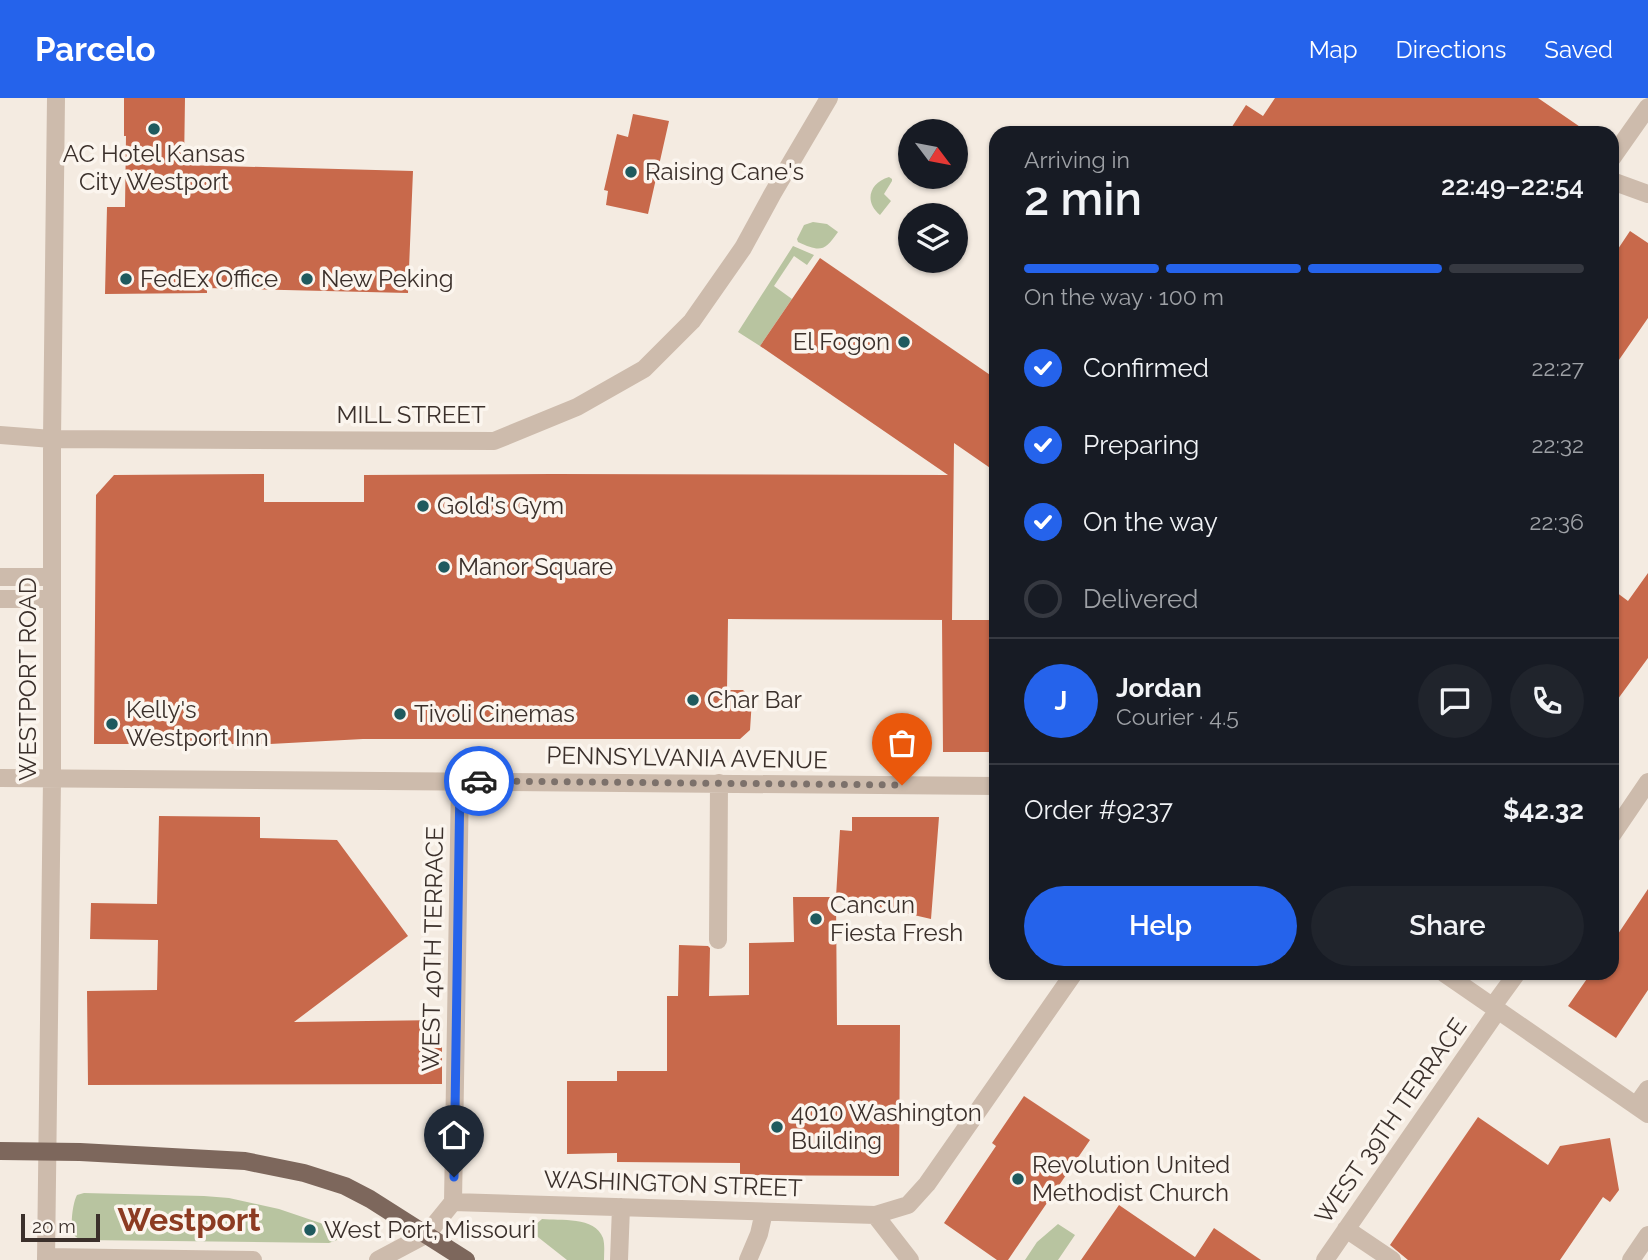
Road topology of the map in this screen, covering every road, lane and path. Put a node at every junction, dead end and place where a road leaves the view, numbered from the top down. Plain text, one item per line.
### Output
1 (56, 98) edge
2 (829, 98) edge
3 (1648, 107) edge
4 (1619, 148) edge
5 (1619, 184) edge
6 (1648, 194) edge
7 (0, 435) edge
8 (52, 439) junction
9 (0, 577) edge
10 (52, 577) junction
11 (0, 599) edge
12 (52, 599) junction
13 (0, 778) edge
14 (52, 779) junction
15 (460, 781) junction
16 (1648, 782) edge
17 (719, 783) junction
18 (989, 786) edge
19 (1619, 825) edge
20 (718, 940) dead end
21 (1069, 980) edge
22 (1454, 980) edge
23 (1513, 980) edge
24 (1495, 1008) junction
25 (1648, 1089) edge
26 (1642, 1110) edge
27 (0, 1151) edge
28 (47, 1151) junction
29 (453, 1202) junction
30 (621, 1207) junction
31 (764, 1212) junction
32 (875, 1215) junction
33 (1346, 1229) junction
34 (427, 1234) junction
35 (1648, 1235) edge
36 (46, 1259) edge
37 (253, 1260) edge
38 (378, 1260) edge
39 (467, 1260) edge
40 (620, 1260) edge
41 (748, 1260) edge
42 (910, 1260) edge
43 (1325, 1260) edge
44 (1392, 1260) edge
45 (1631, 1260) edge

1 - 8 street, WESTPORT ROAD
2 - 8 street, MILL STREET
3 - 4 street
5 - 6 street
7 - 8 street, MILL STREET
8 - 10 street, WESTPORT ROAD
9 - 10 street
10 - 12 street, WESTPORT ROAD
11 - 12 street
12 - 14 street, WESTPORT ROAD
13 - 14 street, PENNSYLVANIA AVENUE
14 - 15 street, PENNSYLVANIA AVENUE
14 - 28 street, WESTPORT ROAD
15 - 17 street, PENNSYLVANIA AVENUE
15 - 29 street, WEST 40TH TERRACE
16 - 19 street
17 - 18 street, PENNSYLVANIA AVENUE
17 - 20 street
21 - 32 street, WASHINGTON STREET
22 - 24 street
23 - 24 street, WEST 39TH TERRACE
24 - 26 street
24 - 33 street, WEST 39TH TERRACE
25 - 26 street
27 - 28 main road
28 - 34 main road
28 - 36 street, WESTPORT ROAD
29 - 30 street, WASHINGTON STREET
29 - 34 street
30 - 31 street, WASHINGTON STREET
30 - 40 street
31 - 32 street, WASHINGTON STREET
31 - 41 street
32 - 42 street
33 - 43 street, WEST 39TH TERRACE
33 - 44 street
34 - 38 street
34 - 39 main road
35 - 45 street
36 - 37 street

